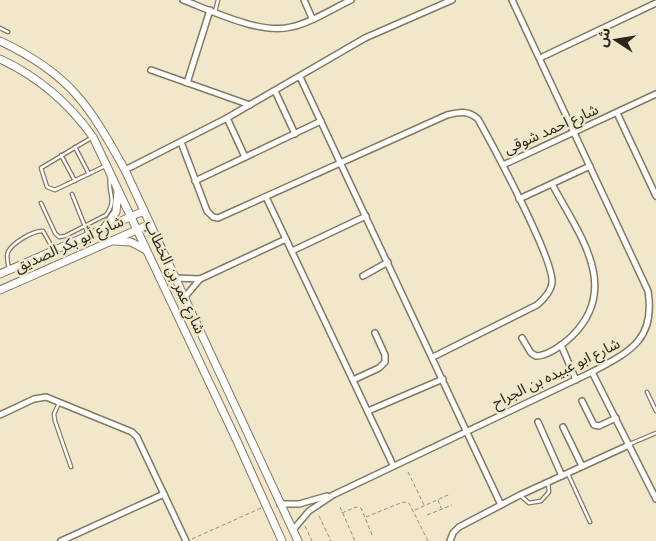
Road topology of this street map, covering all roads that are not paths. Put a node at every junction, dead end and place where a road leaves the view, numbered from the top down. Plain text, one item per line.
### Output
1 (183, 0) edge
2 (218, 0) edge
3 (304, 0) edge
4 (351, 0) edge
5 (452, 0) edge
6 (512, 0) edge
7 (656, 3) edge
8 (213, 11) junction
9 (312, 18) junction
10 (0, 28) edge
11 (8, 32) dead end
12 (0, 41) edge
13 (540, 58) junction
14 (0, 59) edge
15 (151, 70) dead end
16 (300, 77) junction
17 (187, 83) junction
18 (276, 91) junction
19 (656, 94) edge
20 (250, 106) junction
21 (617, 113) junction
22 (227, 118) junction
23 (321, 121) junction
24 (575, 133) junction
25 (295, 134) junction
26 (93, 137) junction
27 (181, 142) junction
28 (75, 147) junction
29 (61, 155) junction
30 (245, 157) junction
31 (341, 163) junction
32 (106, 165) junction
33 (503, 165) junction
34 (590, 166) junction
35 (126, 170) junction
36 (110, 173) junction
37 (89, 174) junction
38 (74, 181) junction
39 (195, 181) junction
40 (552, 184) junction
41 (118, 188) junction
42 (72, 194) dead end
43 (656, 196) edge
44 (266, 197) junction
45 (519, 199) junction
46 (41, 203) dead end
47 (144, 211) junction
48 (131, 216) junction
49 (366, 216) junction
50 (150, 224) junction
51 (85, 227) junction
52 (104, 228) junction
53 (137, 229) junction
54 (88, 235) junction
55 (286, 239) junction
56 (111, 242) junction
57 (54, 250) junction
58 (292, 251) junction
59 (149, 253) junction
60 (388, 262) junction
61 (9, 270) junction
62 (0, 274) edge
63 (363, 276) dead end
64 (175, 278) junction
65 (200, 279) junction
66 (0, 290) edge
67 (184, 298) junction
68 (375, 333) dead end
69 (522, 338) dead end
70 (561, 345) junction
71 (433, 357) junction
72 (592, 372) junction
73 (443, 379) junction
74 (354, 380) junction
75 (576, 380) junction
76 (647, 392) dead end
77 (60, 401) junction
78 (582, 401) dead end
79 (656, 411) edge
80 (368, 412) junction
81 (0, 415) edge
82 (616, 418) junction
83 (242, 420) junction
84 (538, 422) dead end
85 (230, 426) junction
86 (563, 427) dead end
87 (467, 430) junction
88 (656, 433) edge
89 (248, 435) junction
90 (238, 441) junction
91 (629, 445) junction
92 (393, 465) junction
93 (582, 466) junction
94 (71, 467) dead end
95 (568, 473) junction
96 (562, 476) junction
97 (548, 482) junction
98 (164, 494) junction
99 (333, 495) junction
100 (520, 495) junction
101 (656, 499) edge
102 (280, 504) junction
103 (501, 505) junction
104 (590, 522) dead end
105 (293, 530) junction
106 (61, 541) edge
107 (186, 541) edge
108 (282, 541) edge
109 (298, 541) edge
110 (450, 541) edge

1 - 8 street
2 - 8 lane
3 - 9 street
4 - 9 street
5 - 16 street
6 - 13 street, شارع ابو عبيده بن الجراح
7 - 13 street
8 - 9 street
8 - 17 street
10 - 11 lane
12 - 35 street, شارع عمر بن الخطاب
13 - 24 street, شارع ابو عبيده بن الجراح
14 - 26 street, شارع عمر بن الخطاب
15 - 17 street
16 - 18 street
16 - 23 street
17 - 20 street
18 - 20 street
18 - 25 street
19 - 21 street, شارع احمد شوقى
20 - 22 street
21 - 24 street, شارع احمد شوقى
21 - 43 street
22 - 27 street
22 - 30 street
23 - 25 street
23 - 31 street
24 - 33 street, شارع احمد شوقى
24 - 34 street, شارع ابو عبيده بن الجراح
25 - 30 street
26 - 28 lane
26 - 32 street, شارع عمر بن الخطاب
27 - 35 street
27 - 39 street
28 - 29 lane
28 - 37 lane
29 - 38 lane
29 - 38 lane
30 - 39 street
31 - 33 street, شارع احمد شوقى
31 - 44 street, شارع احمد شوقى
31 - 49 street
32 - 36 street, شارع عمر بن الخطاب
32 - 37 lane
33 - 45 street
34 - 40 street
34 - 72 street, شارع ابو عبيده بن الجراح
35 - 47 street, شارع عمر بن الخطاب
36 - 41 street, شارع عمر بن الخطاب
36 - 51 lane
37 - 38 lane
39 - 44 street, شارع احمد شوقى
40 - 45 street
40 - 70 street
41 - 48 street, شارع عمر بن الخطاب
41 - 52 street
42 - 51 lane
44 - 55 street
45 - 71 street
46 - 51 lane
47 - 48 street, شارع أبو بكر الصديق
47 - 50 street, شارع عمر بن الخطاب
48 - 52 street, شارع أبو بكر الصديق
48 - 53 street, شارع عمر بن الخطاب
49 - 58 street
49 - 60 street
50 - 53 street, شارع أبو بكر الصديق
50 - 64 street, شارع عمر بن الخطاب
51 - 54 lane
52 - 54 street, شارع أبو بكر الصديق
53 - 56 street, شارع أبو بكر الصديق
53 - 59 street, شارع عمر بن الخطاب
54 - 57 street, شارع أبو بكر الصديق
55 - 58 street
55 - 65 street
56 - 59 street
56 - 66 street, شارع أبو بكر الصديق
57 - 61 street, شارع أبو بكر الصديق
57 - 61 lane
58 - 74 street
59 - 85 street, شارع عمر بن الخطاب
60 - 63 street
60 - 71 street
61 - 62 street, شارع أبو بكر الصديق
64 - 65 street
64 - 67 street, شارع عمر بن الخطاب
65 - 67 street
67 - 83 street, شارع عمر بن الخطاب
68 - 74 street
69 - 70 street
70 - 75 street
71 - 73 street
72 - 75 street, شارع ابو عبيده بن الجراح
72 - 82 street
73 - 80 street
73 - 87 street
74 - 80 street
75 - 87 street, شارع ابو عبيده بن الجراح
76 - 79 lane
77 - 81 street
77 - 94 lane
77 - 98 street
78 - 82 street
80 - 92 street
82 - 91 street
83 - 85 street
83 - 89 street, شارع عمر بن الخطاب
84 - 96 street
85 - 90 street, شارع عمر بن الخطاب
86 - 93 street
87 - 92 street, شارع ابو عبيده بن الجراح
87 - 103 street
88 - 91 lane
89 - 90 street
89 - 102 street, شارع عمر بن الخطاب
90 - 108 street, شارع عمر بن الخطاب
91 - 93 street
91 - 101 street
92 - 99 street, شارع ابو عبيده بن الجراح
93 - 95 street
95 - 96 street
95 - 104 lane
96 - 97 street
97 - 100 street
97 - 100 lane
98 - 106 street
98 - 107 street
99 - 102 street, شارع ابو عبيده بن الجراح
99 - 105 street, شارع ابو عبيده بن الجراح
100 - 103 street
102 - 105 street, شارع عمر بن الخطاب
103 - 110 street
105 - 109 street, شارع عمر بن الخطاب

